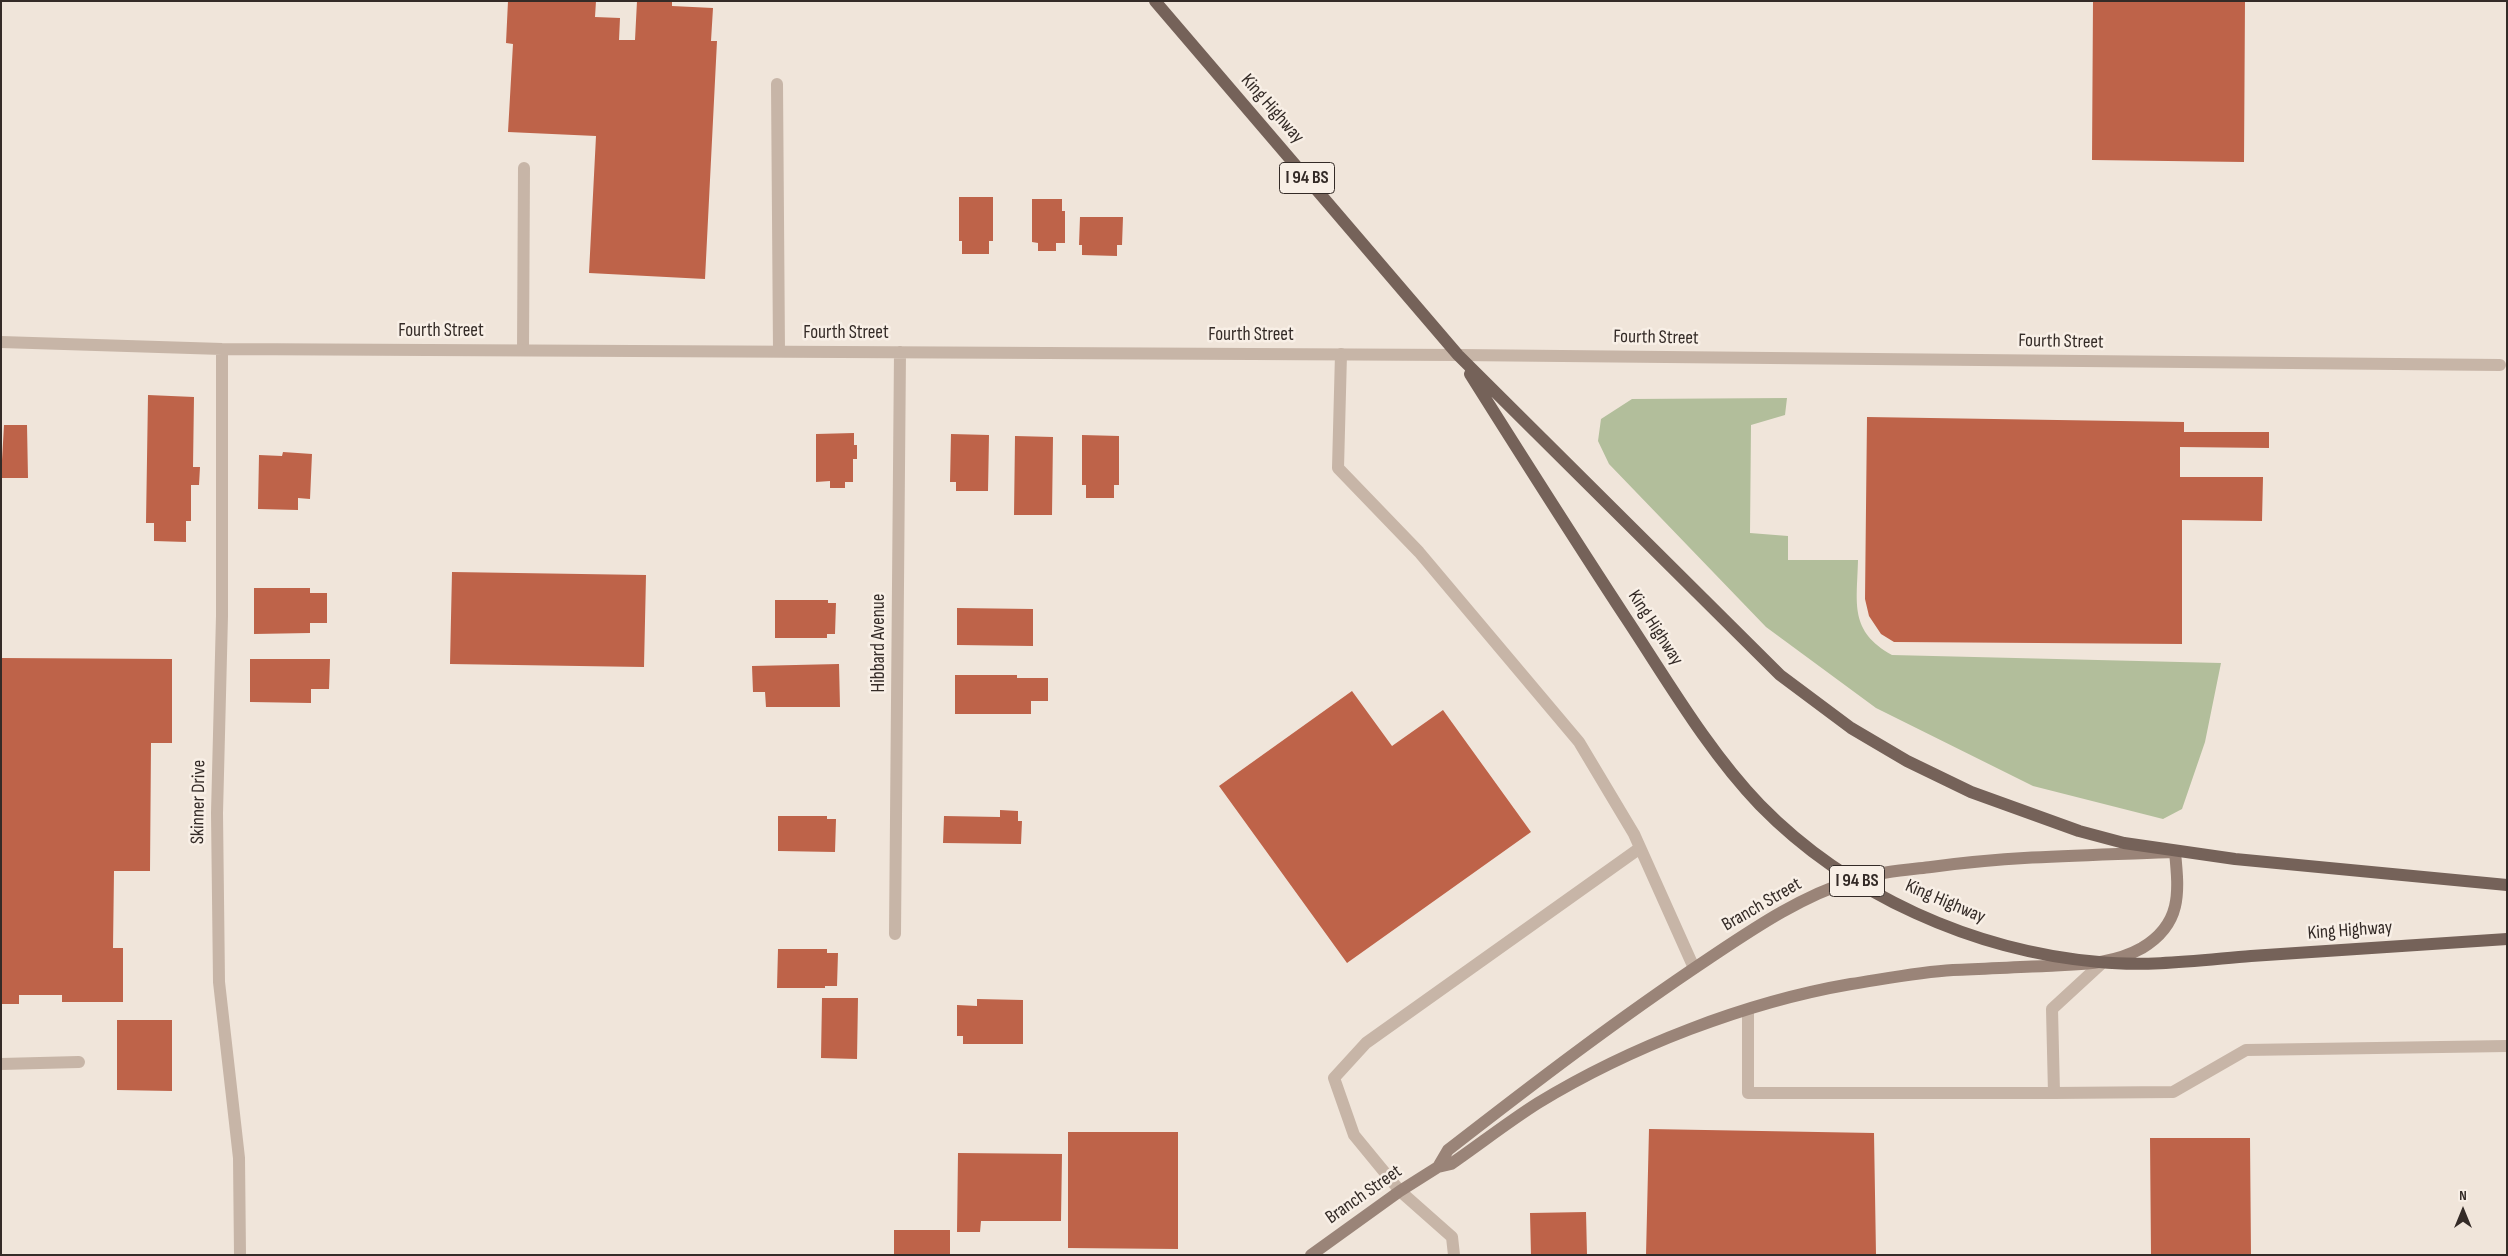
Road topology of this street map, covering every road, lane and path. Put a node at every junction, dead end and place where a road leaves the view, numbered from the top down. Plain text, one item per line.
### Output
1 (1155, 1) edge
2 (777, 84) dead end
3 (524, 168) dead end
4 (1, 342) edge
5 (222, 349) junction
6 (524, 350) junction
7 (779, 351) junction
8 (900, 352) junction
9 (1341, 354) junction
10 (1458, 354) junction
11 (2500, 365) dead end
12 (1640, 848) junction
13 (2175, 852) junction
14 (1854, 880) junction
15 (2507, 885) edge
16 (895, 934) dead end
17 (2507, 939) edge
18 (2102, 963) junction
19 (1694, 968) junction
20 (1748, 1011) junction
21 (2507, 1046) edge
22 (79, 1062) dead end
23 (1, 1064) edge
24 (2054, 1093) junction
25 (1438, 1167) junction
26 (1400, 1191) junction
27 (1318, 1253) edge
28 (240, 1255) edge
29 (1454, 1255) edge

1 - 10 main road, King Highway / I 94 BS
2 - 7 street
3 - 6 street
4 - 5 street, Fourth Street
5 - 6 street, Fourth Street
5 - 28 street, Skinner Drive
6 - 7 street, Fourth Street
7 - 8 street, Fourth Street
8 - 9 street, Fourth Street
8 - 16 street, Hibbard Avenue
9 - 10 street, Fourth Street
9 - 12 street
10 - 11 street, Fourth Street
10 - 13 main road, King Highway / I 94 BS
10 - 14 main road, King Highway / I 94 BS
12 - 19 street
12 - 26 street
13 - 14 street, Branch Street
13 - 15 main road, King Highway / I 94 BS
13 - 18 street, Branch Street
14 - 18 main road, King Highway / I 94 BS
14 - 19 street, Branch Street
17 - 18 main road, King Highway / I 94 BS
18 - 20 street, Branch Street
18 - 24 street
19 - 25 street, Branch Street
20 - 24 street
20 - 25 street, Branch Street
21 - 24 street
22 - 23 street
25 - 26 street, Branch Street
26 - 27 street, Branch Street
26 - 29 street

